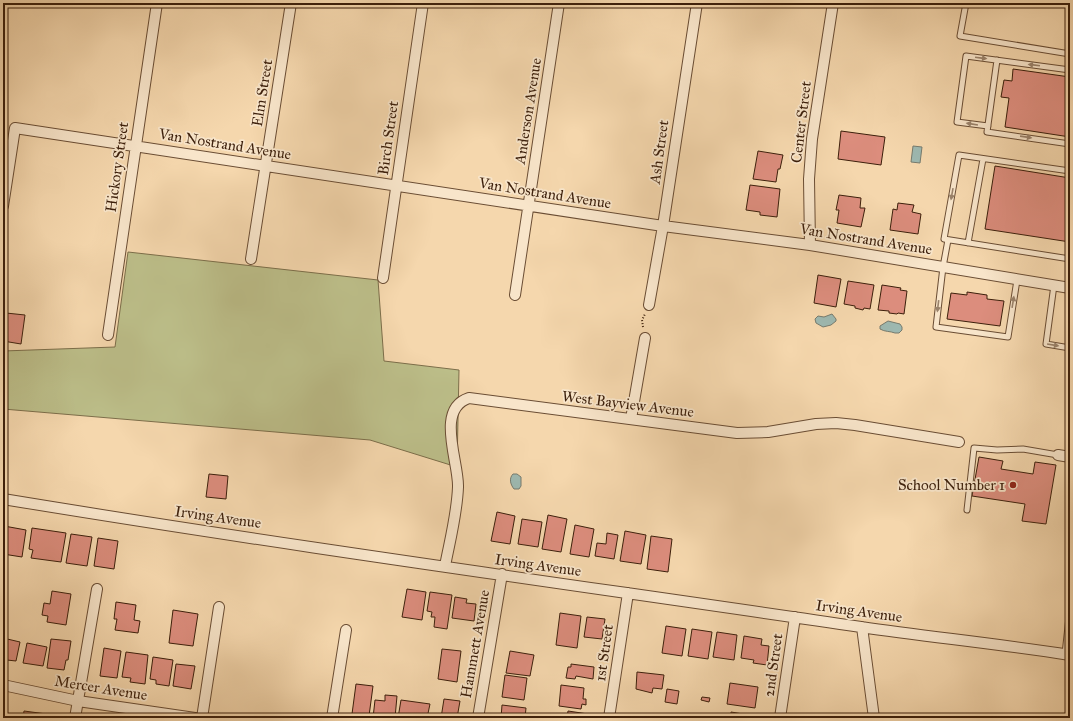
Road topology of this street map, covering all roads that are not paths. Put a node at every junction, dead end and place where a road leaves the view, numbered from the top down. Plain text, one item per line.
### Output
1 (157, 3) edge
2 (291, 3) edge
3 (423, 3) edge
4 (559, 3) edge
5 (697, 3) edge
6 (833, 3) edge
7 (966, 3) edge
8 (1070, 54) edge
9 (997, 60) junction
10 (1070, 70) edge
11 (1008, 128) dead end
12 (987, 129) junction
13 (1007, 135) junction
14 (1070, 144) edge
15 (136, 146) junction
16 (983, 159) junction
17 (266, 166) junction
18 (1070, 171) edge
19 (396, 186) junction
20 (3, 206) edge
21 (528, 206) junction
22 (663, 226) junction
23 (948, 240) junction
24 (968, 243) junction
25 (810, 245) junction
26 (251, 259) dead end
27 (1070, 259) edge
28 (943, 267) junction
29 (383, 278) dead end
30 (1017, 280) junction
31 (1054, 285) junction
32 (1070, 288) edge
33 (515, 295) dead end
34 (649, 305) road end
35 (108, 335) dead end
36 (645, 338) road end
37 (1070, 348) edge
38 (631, 419) junction
39 (959, 442) dead end
40 (1058, 455) joint
41 (1070, 457) edge
42 (3, 499) edge
43 (967, 510) dead end
44 (1070, 541) edge
45 (1070, 553) edge
46 (445, 566) junction
47 (502, 574) junction
48 (97, 589) dead end
49 (628, 593) junction
50 (219, 607) dead end
51 (1070, 608) edge
52 (795, 617) junction
53 (862, 627) junction
54 (346, 630) dead end
55 (1068, 655) edge
56 (3, 685) edge
57 (78, 701) junction
58 (75, 718) edge
59 (196, 718) edge
60 (202, 718) edge
61 (332, 718) edge
62 (478, 718) edge
63 (609, 718) edge
64 (780, 718) edge
65 (874, 718) edge

1 - 15 street, Hickory Street
2 - 17 street, Elm Street
3 - 19 street, Birch Street
4 - 21 street, Anderson Avenue
5 - 22 street, Ash Street
6 - 25 street, Center Street
7 - 8 lane
10 -> 9 lane
9 - 12 lane
12 -> 9 lane
11 - 13 lane
12 - 13 lane
13 -> 14 lane
15 - 17 street, Van Nostrand Avenue
15 - 20 street, Van Nostrand Avenue
15 - 35 street, Hickory Street
16 - 18 lane
16 -> 23 lane
16 - 24 lane
17 - 19 street, Van Nostrand Avenue
17 - 26 street, Elm Street
19 - 21 street, Van Nostrand Avenue
19 - 29 street, Birch Street
21 - 22 street, Van Nostrand Avenue
21 - 33 street, Anderson Avenue
22 - 25 street, Van Nostrand Avenue
22 - 34 street, Ash Street
23 - 24 lane
23 - 28 lane
24 - 27 lane
25 - 28 street, Van Nostrand Avenue
28 - 30 street, Van Nostrand Avenue
28 -> 30 lane
30 - 31 street, Van Nostrand Avenue
31 - 32 street, Van Nostrand Avenue
31 -> 37 lane
36 - 38 street
38 - 39 street, West Bayview Avenue
38 - 46 street, West Bayview Avenue
40 - 41 street
40 - 43 lane
42 - 46 street, Irving Avenue
44 - 45 lane
46 - 47 street, Irving Avenue
47 - 49 street, Irving Avenue
47 - 62 street, Hammett Avenue
48 - 57 street
49 - 52 street, Irving Avenue
49 - 63 street, 1st Street
50 - 60 street
51 - 55 lane
52 - 53 street, Irving Avenue
52 - 64 street, 2nd Street
53 - 55 street, Irving Avenue
53 - 65 street
54 - 61 street
56 - 57 street, Mercer Avenue
57 - 58 street
57 - 59 street, Mercer Avenue

